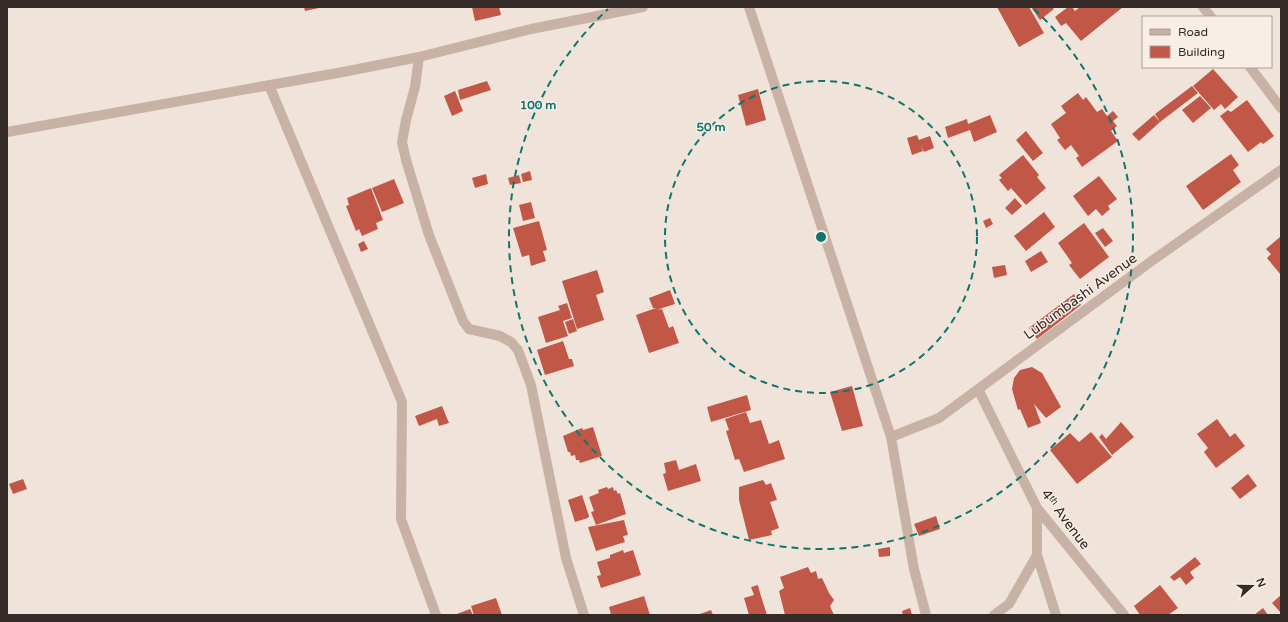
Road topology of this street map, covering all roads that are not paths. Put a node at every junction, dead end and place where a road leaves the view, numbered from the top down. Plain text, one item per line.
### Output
1 (644, 7) edge
2 (749, 7) edge
3 (1203, 7) edge
4 (1210, 16) edge
5 (419, 57) junction
6 (1251, 68) edge
7 (269, 85) junction
8 (1281, 108) edge
9 (7, 132) edge
10 (1281, 170) edge
11 (978, 389) junction
12 (891, 437) junction
13 (1037, 508) junction
14 (1037, 555) junction
15 (436, 615) edge
16 (584, 615) edge
17 (926, 615) edge
18 (994, 615) edge
19 (1056, 615) edge
20 (1124, 615) edge

1 - 5 street
2 - 12 street
3 - 4 street
5 - 7 street
5 - 16 street
6 - 8 street
7 - 9 street
7 - 15 street
10 - 11 street, Lubumbashi Avenue
11 - 12 street, Lubumbashi Avenue
11 - 13 street, 4ᵗʰ Avenue
12 - 17 street
13 - 14 street
13 - 20 street, 4ᵗʰ Avenue
14 - 18 street
14 - 19 street

